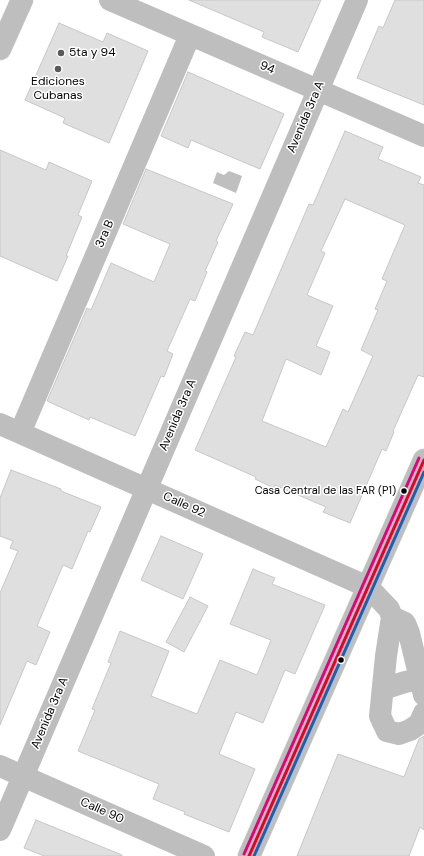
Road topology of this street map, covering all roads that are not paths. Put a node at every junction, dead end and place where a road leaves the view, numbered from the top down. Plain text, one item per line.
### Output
1 (22, 0) edge
2 (110, 0) edge
3 (357, 0) edge
4 (190, 34) junction
5 (0, 50) edge
6 (318, 90) junction
7 (424, 136) edge
8 (0, 424) edge
9 (20, 432) junction
10 (424, 460) edge
11 (147, 489) junction
12 (368, 587) junction
13 (392, 617) junction
14 (422, 687) edge
15 (383, 689) junction
16 (424, 713) edge
17 (0, 766) edge
18 (23, 776) junction
19 (0, 830) edge
20 (204, 856) edge
21 (249, 856) edge

1 - 5 main road
2 - 4 main road, 94
3 - 6 main road, Avenida 3ra A
4 - 6 main road, 94
4 - 9 main road, 3ra B
6 - 7 main road, 94
6 - 11 main road, Avenida 3ra A
8 - 9 main road, Calle 92
9 - 11 main road, Calle 92
10 - 12 main road
11 - 12 main road, Calle 92
11 - 18 main road, Avenida 3ra A
12 - 13 main road
12 - 21 main road
13 - 14 main road
13 - 15 main road
14 - 15 main road
15 - 16 main road
17 - 18 main road, Calle 90
18 - 19 main road, Avenida 3ra A
18 - 20 main road, Calle 90

